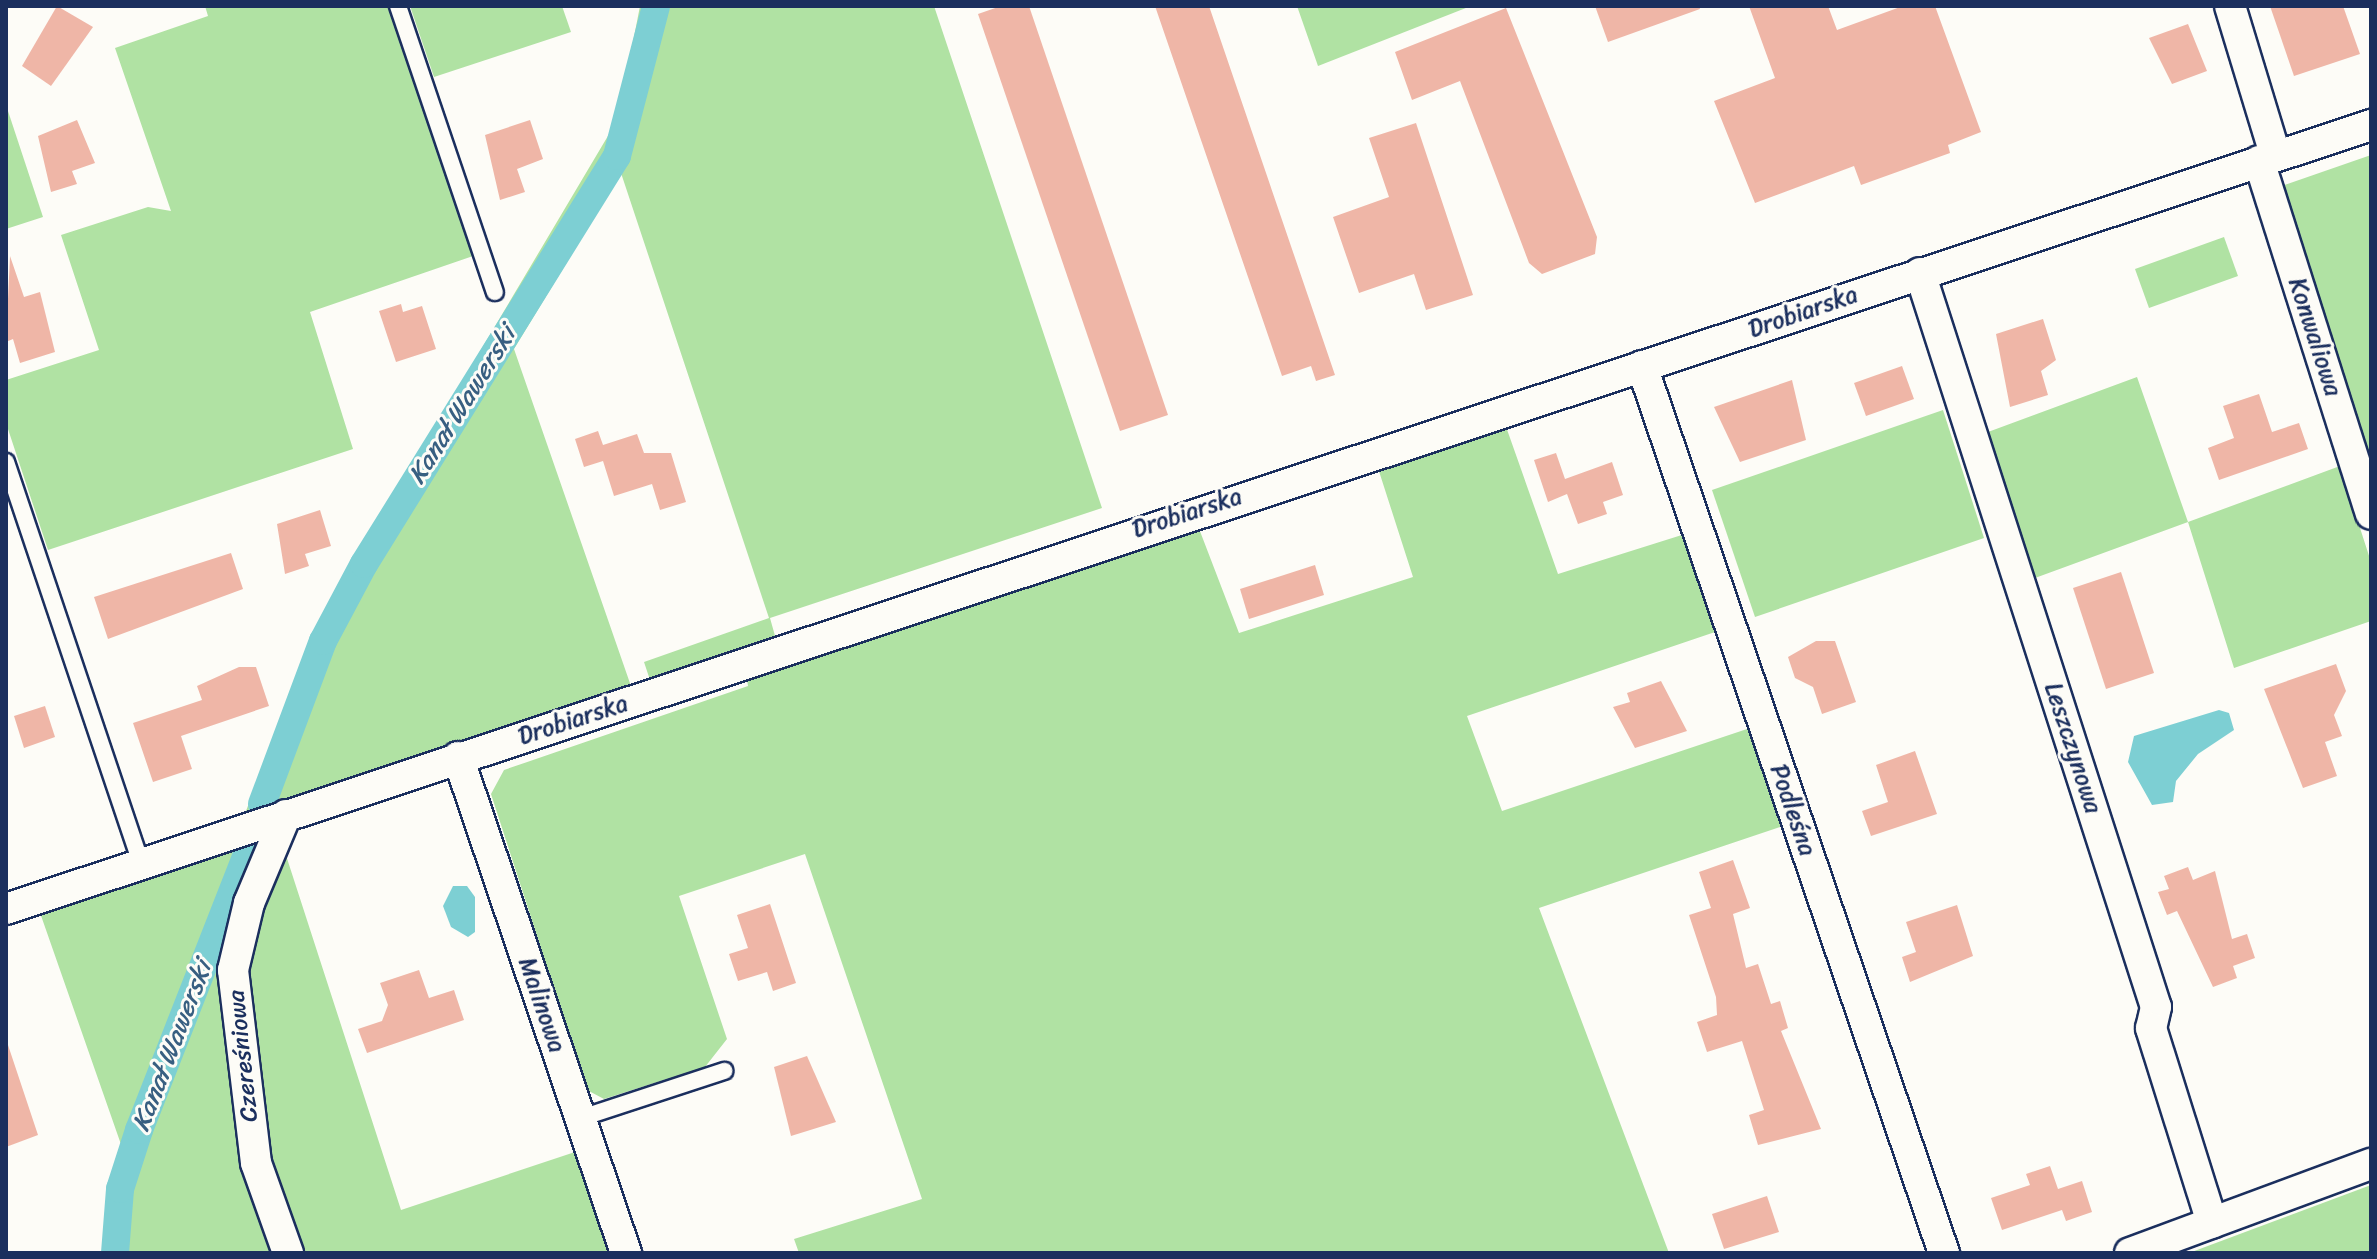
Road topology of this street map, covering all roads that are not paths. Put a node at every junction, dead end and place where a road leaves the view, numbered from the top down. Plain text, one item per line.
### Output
1 (398, 6) edge
2 (2230, 6) edge
3 (2371, 125) edge
4 (2267, 157) junction
5 (1920, 273) junction
6 (495, 292) dead end
7 (1642, 366) junction
8 (6, 462) edge
9 (2371, 514) edge
10 (458, 757) junction
11 (286, 815) junction
12 (141, 864) junction
13 (6, 909) edge
14 (724, 1071) dead end
15 (581, 1118) junction
16 (2371, 1164) edge
17 (2212, 1223) junction
18 (288, 1253) edge
19 (626, 1253) edge
20 (1944, 1253) edge
21 (2130, 1253) edge

1 - 6 lane
2 - 4 street, Konwaliowa
3 - 4 street, Drobiarska
4 - 5 street, Drobiarska
4 - 9 street, Konwaliowa
5 - 7 street, Drobiarska
5 - 17 street, Leszczynowa
7 - 10 street, Drobiarska
7 - 20 street, Podleśna
8 - 12 lane
10 - 11 street, Drobiarska
10 - 15 street, Malinowa
11 - 12 street, Drobiarska
11 - 18 street, Czereśniowa
12 - 13 street, Drobiarska
14 - 15 lane
15 - 19 street, Malinowa
16 - 17 street
17 - 21 street

